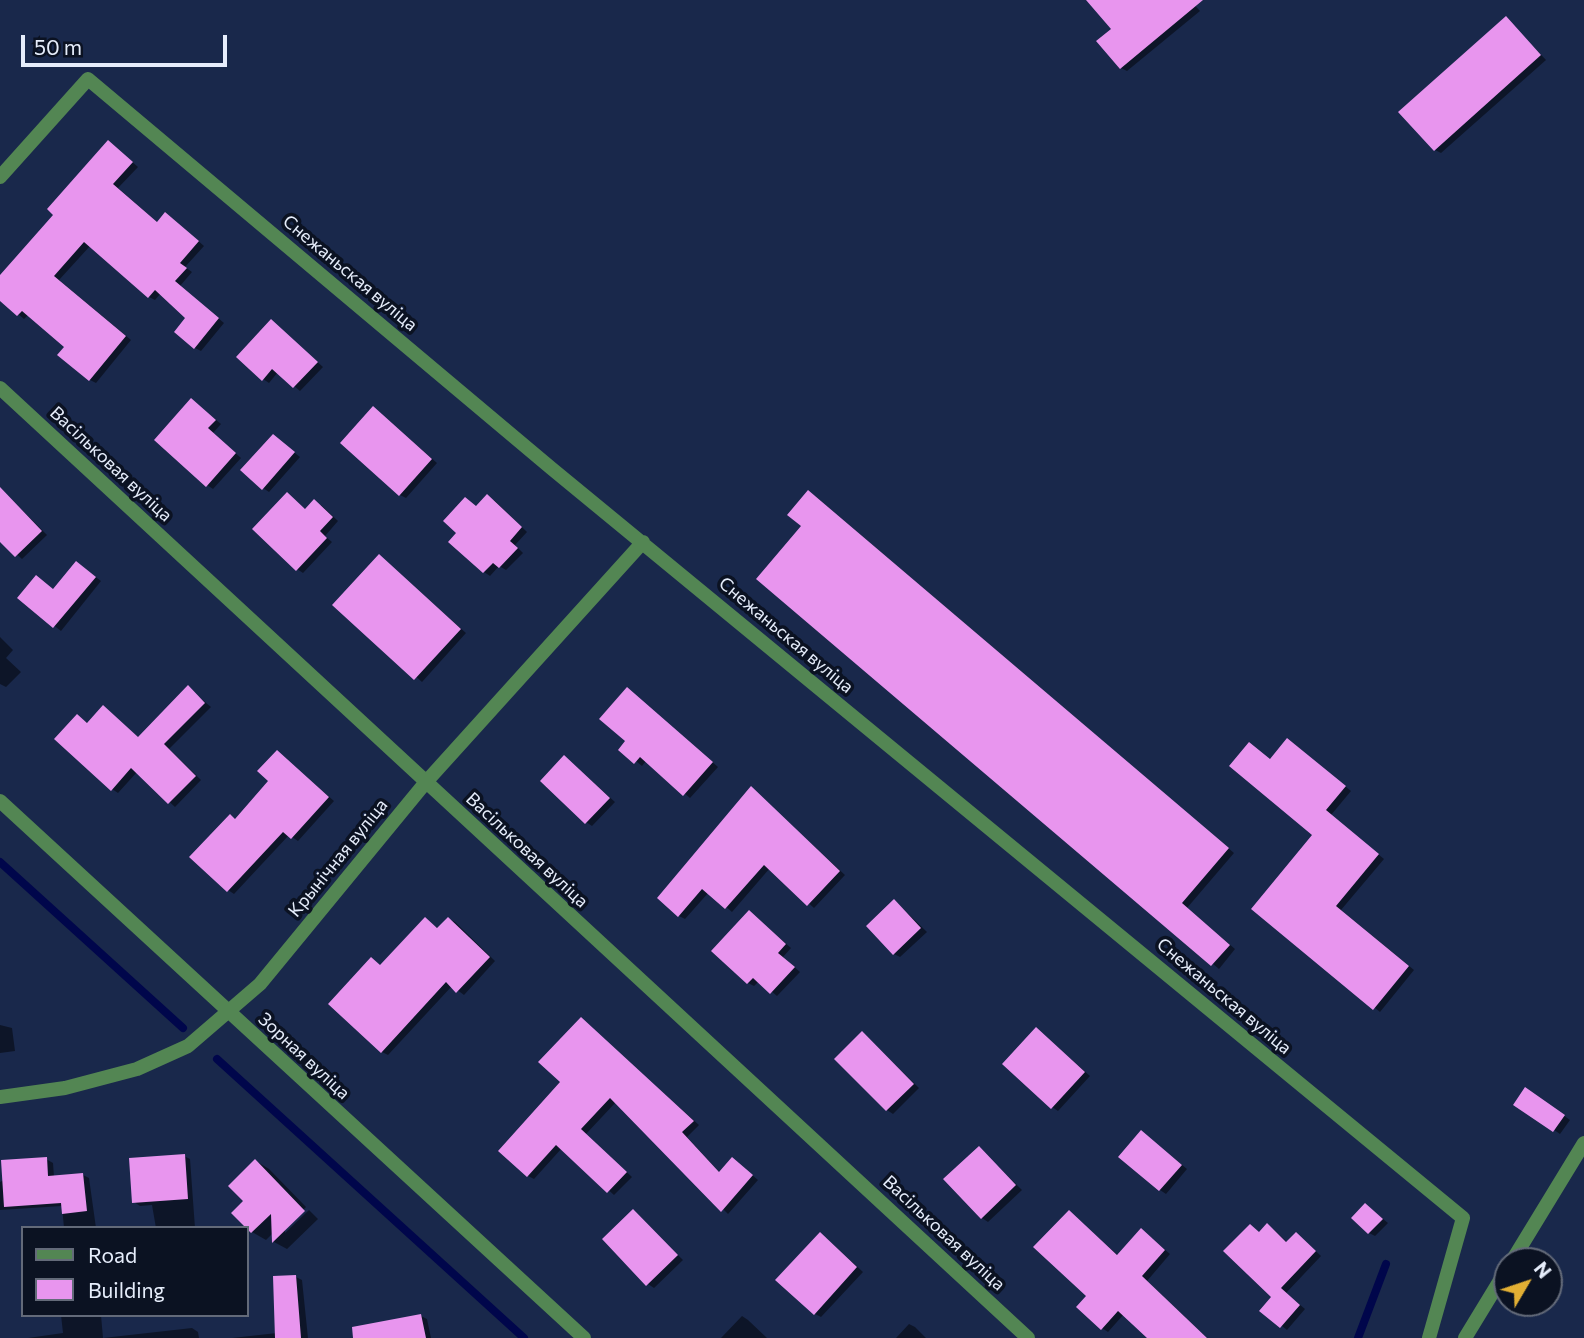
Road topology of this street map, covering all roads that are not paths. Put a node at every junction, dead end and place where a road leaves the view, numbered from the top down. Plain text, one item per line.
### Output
1 (0, 177) edge
2 (0, 388) edge
3 (643, 542) junction
4 (426, 782) junction
5 (0, 801) edge
6 (227, 1011) junction
7 (0, 1097) edge
8 (1584, 1143) edge
9 (1521, 1247) edge
10 (1493, 1292) edge
11 (573, 1328) junction
12 (560, 1338) edge
13 (584, 1338) edge
14 (1028, 1338) edge
15 (1429, 1338) edge
16 (1465, 1338) edge

1 - 3 street, Снежаньская вуліца
2 - 4 street, Васільковая вуліца
3 - 4 street, Крынічная вуліца
3 - 15 street, Снежаньская вуліца
4 - 6 street, Крынічная вуліца
4 - 14 street, Васільковая вуліца
5 - 6 street, Зорная вуліца
6 - 7 street, Крынічная вуліца
6 - 11 street, Зорная вуліца
8 - 9 street
10 - 16 street
11 - 12 street
11 - 13 street, Зорная вуліца

